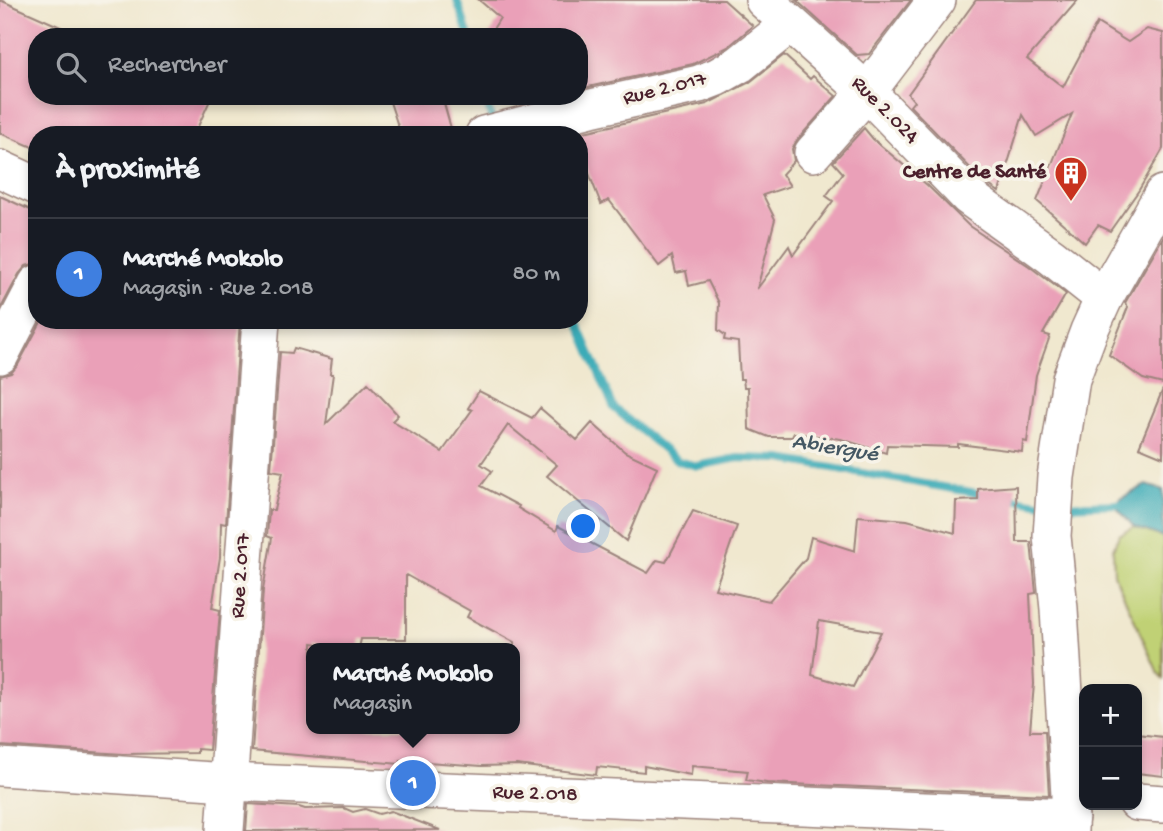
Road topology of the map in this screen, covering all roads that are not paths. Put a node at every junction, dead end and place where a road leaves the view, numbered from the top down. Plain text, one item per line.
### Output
1 (937, 0) edge
2 (777, 12) edge
3 (867, 92) junction
4 (518, 126) edge
5 (813, 153) dead end
6 (0, 169) edge
7 (28, 182) edge
8 (1163, 194) edge
9 (1104, 298) junction
10 (28, 301) edge
11 (260, 329) edge
12 (0, 355) edge
13 (0, 767) edge
14 (228, 782) junction
15 (1142, 802) edge
16 (1163, 804) edge
17 (1073, 810) edge
18 (225, 831) edge

1 - 3 street
2 - 3 street, Rue 2.024
2 - 4 street, Rue 2.017
3 - 5 street
3 - 9 street, Rue 2.024
6 - 7 street
8 - 9 street
9 - 17 street
10 - 12 street
11 - 14 street, Rue 2.017
13 - 14 street, Rue 2.018
14 - 17 street, Rue 2.018
14 - 18 street, Rue 2.017
15 - 16 street

